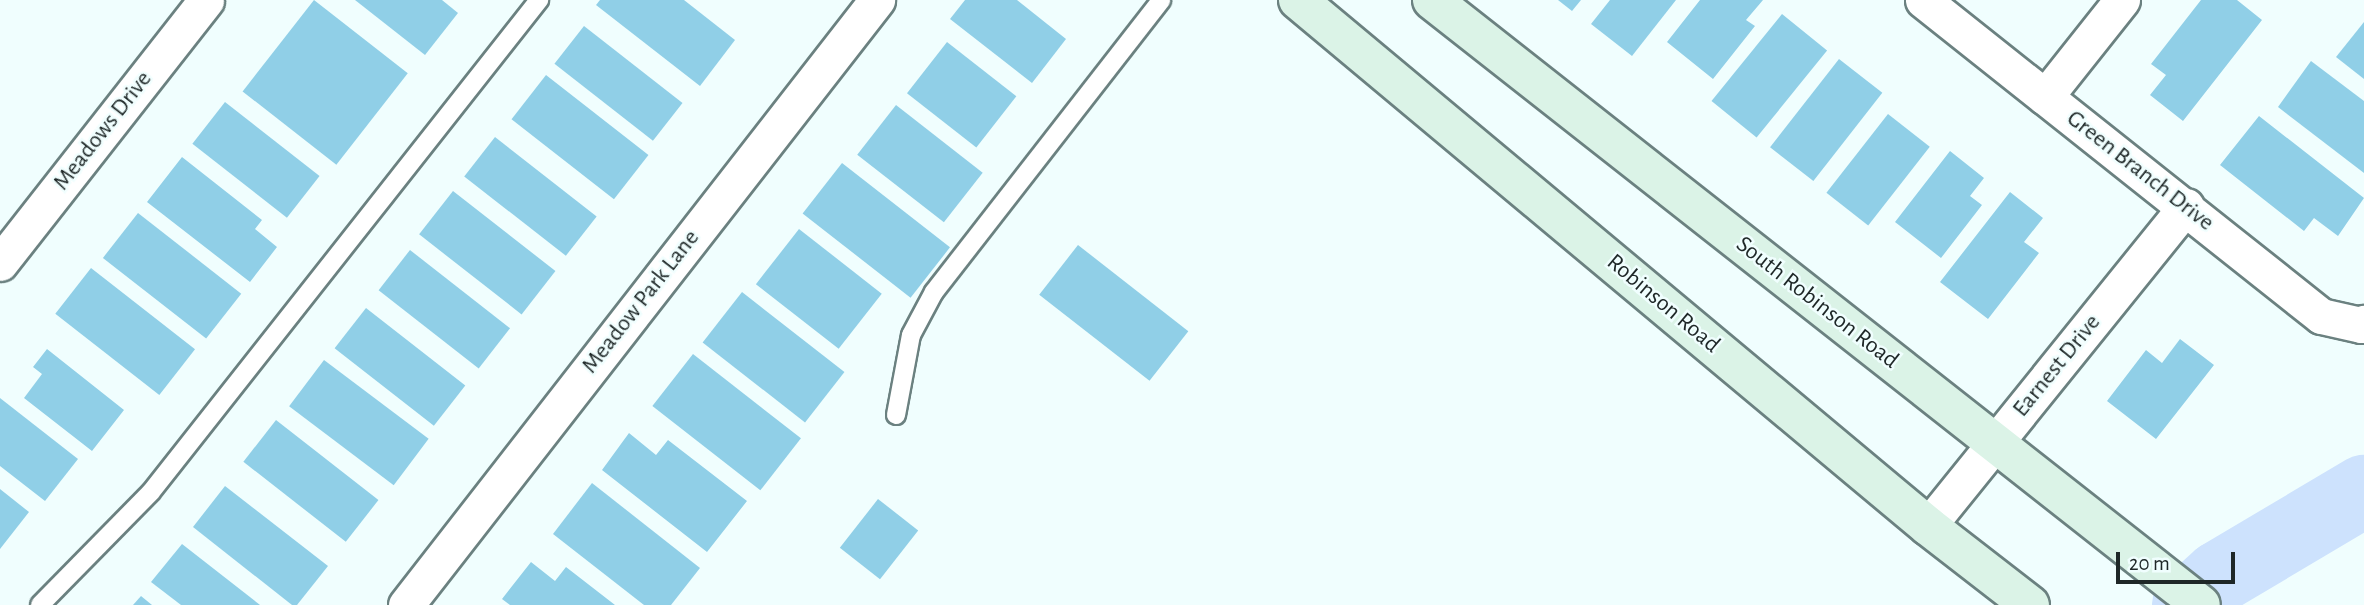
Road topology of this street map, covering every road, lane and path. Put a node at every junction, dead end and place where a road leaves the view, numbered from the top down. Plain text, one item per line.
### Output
1 (206, 0) edge
2 (539, 0) edge
3 (1161, 0) edge
4 (1298, 0) edge
5 (1432, 0) edge
6 (1923, 0) edge
7 (2122, 0) edge
8 (864, 5) edge
9 (2045, 97) junction
10 (2186, 206) junction
11 (0, 263) edge
12 (2364, 323) edge
13 (897, 415) dead end
14 (1995, 443) junction
15 (1928, 526) junction
16 (40, 605) edge
17 (406, 605) edge
18 (2030, 605) edge
19 (2201, 605) edge

1 - 11 street, Meadows Drive
2 - 16 lane
3 - 13 lane
4 - 15 street, Robinson Road
5 - 14 street, South Robinson Road
6 - 9 street, Green Branch Drive
7 - 9 street
8 - 17 street, Meadow Park Lane
9 - 10 street, Green Branch Drive
10 - 12 street, Green Branch Drive
10 - 14 street, Earnest Drive
14 - 15 street, Earnest Drive
14 - 19 street, South Robinson Road
15 - 18 street, Robinson Road

